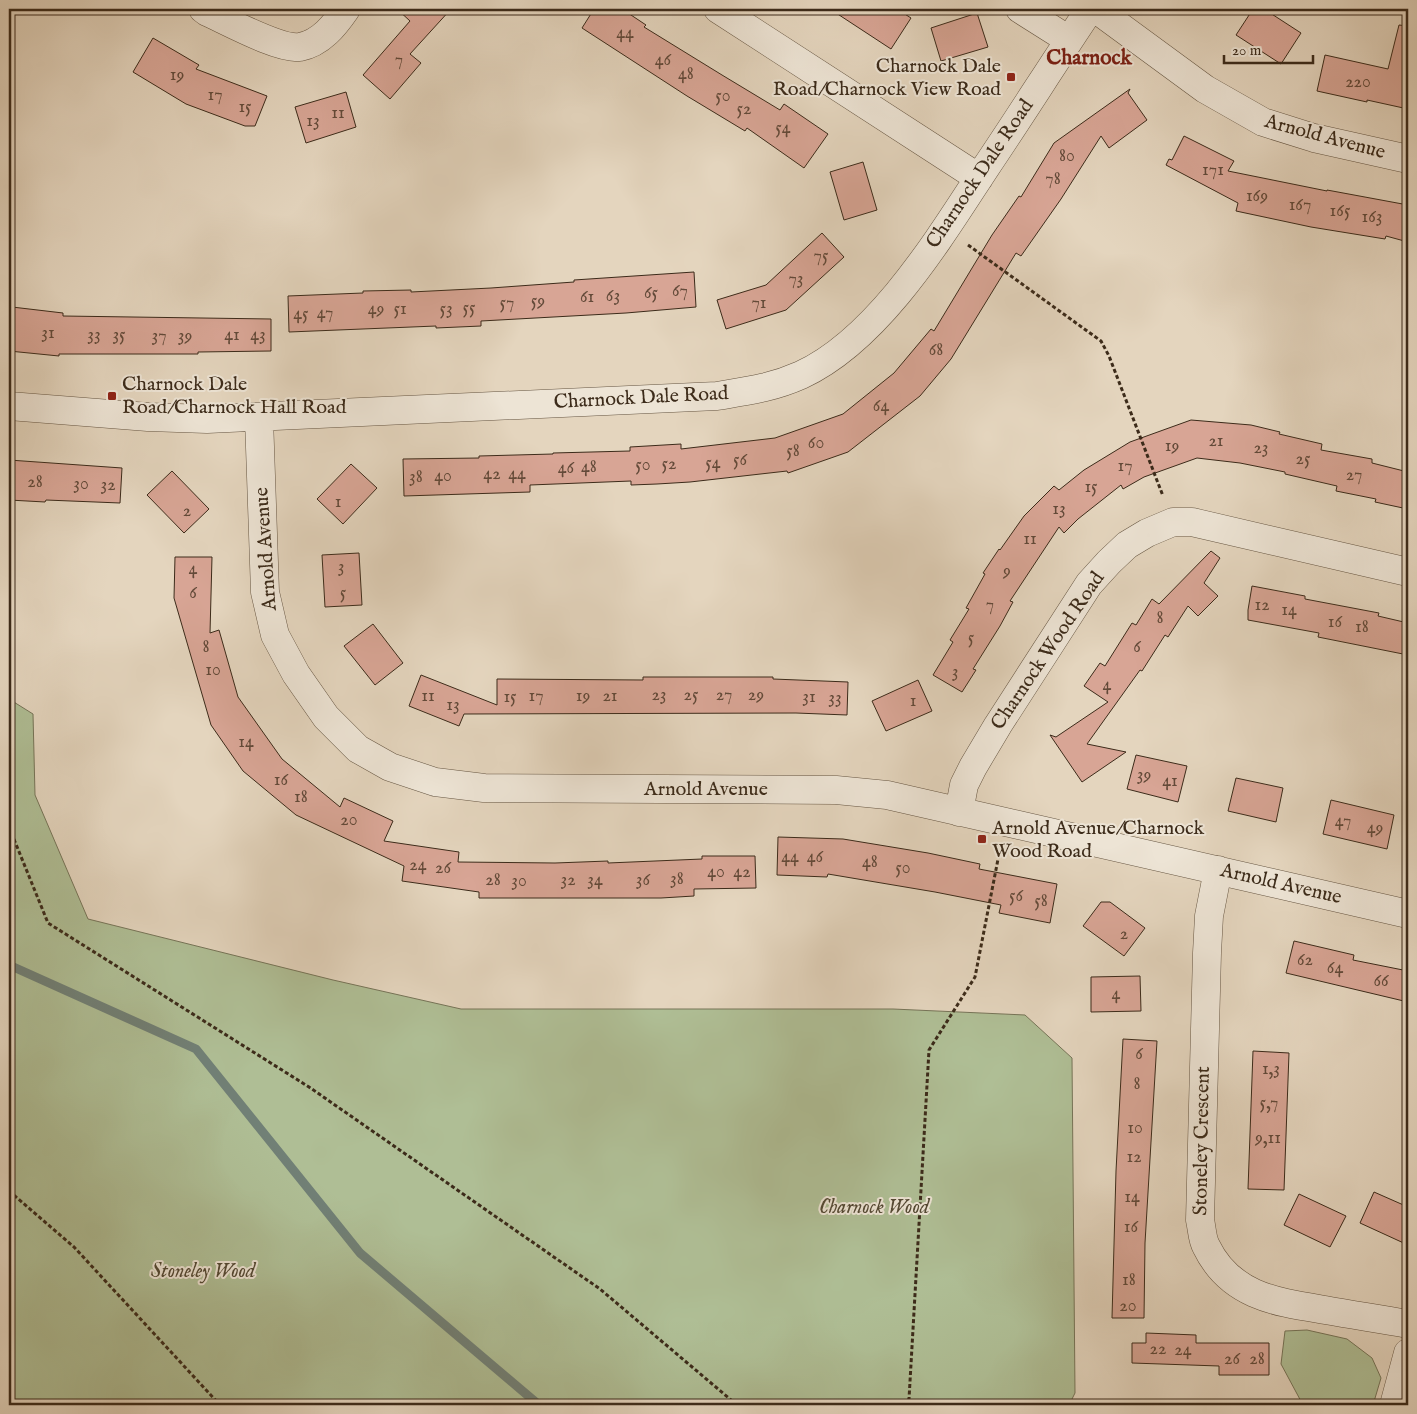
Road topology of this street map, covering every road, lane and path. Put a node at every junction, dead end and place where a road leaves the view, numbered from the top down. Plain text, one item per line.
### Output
1 (204, 9) edge
2 (346, 9) edge
3 (718, 9) edge
4 (1020, 9) edge
5 (1090, 9) edge
6 (1096, 9) edge
7 (1069, 40) junction
8 (1408, 159) edge
9 (979, 178) junction
10 (945, 229) junction
11 (9, 406) edge
12 (259, 418) junction
13 (1173, 522) junction
14 (1408, 572) edge
15 (959, 812) junction
16 (1006, 821) junction
17 (9, 827) edge
18 (1218, 870) junction
19 (1408, 914) edge
20 (9, 1191) edge
21 (1408, 1324) edge
22 (1408, 1353) edge
23 (220, 1405) edge
24 (737, 1405) edge
25 (903, 1405) edge
26 (1394, 1405) edge

1 - 2 street
3 - 9 street
4 - 7 street
5 - 7 street, Charnock Dale Road
6 - 8 street, Arnold Avenue
7 - 9 street, Charnock Dale Road
9 - 10 street, Charnock Dale Road
10 - 12 street, Charnock Dale Road
10 - 13 path
11 - 12 street, Charnock Dale Road
12 - 15 street, Arnold Avenue
13 - 14 street, Charnock Wood Road
13 - 15 street, Charnock Wood Road
15 - 16 street, Arnold Avenue
16 - 18 street, Arnold Avenue
16 - 25 path
17 - 24 path
18 - 19 street, Arnold Avenue
18 - 21 street, Stoneley Crescent
20 - 23 path
22 - 26 street

